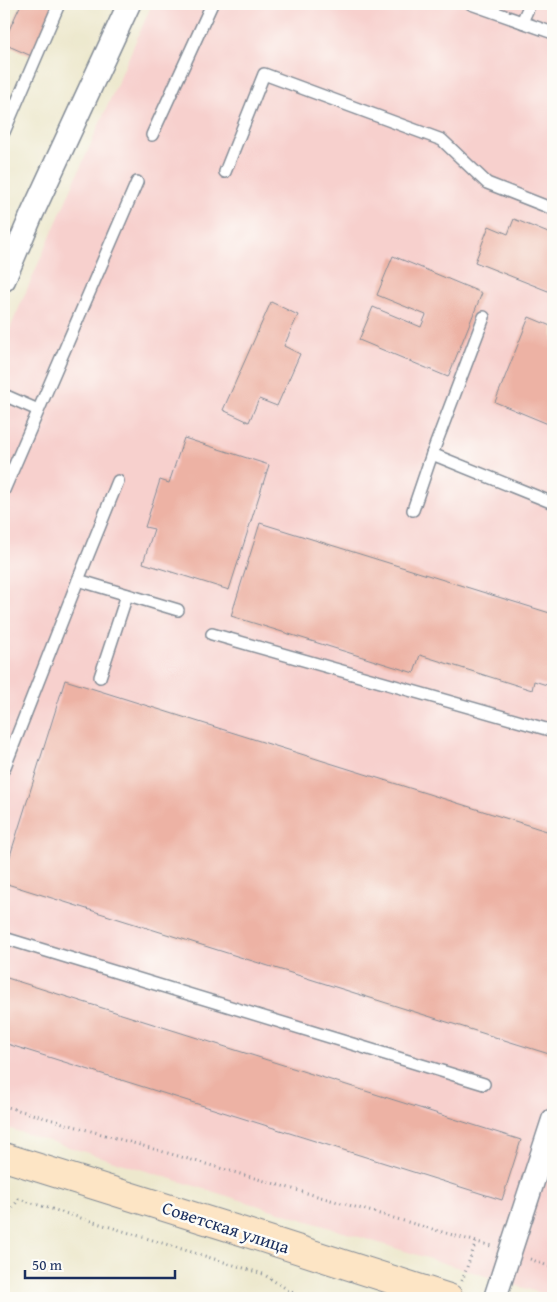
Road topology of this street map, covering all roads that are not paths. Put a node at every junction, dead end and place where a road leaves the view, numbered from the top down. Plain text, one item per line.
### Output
1 (59, 4) edge
2 (129, 4) edge
3 (212, 4) edge
4 (471, 4) edge
5 (530, 4) edge
6 (522, 22) junction
7 (553, 33) edge
8 (4, 132) edge
9 (152, 135) dead end
10 (225, 172) dead end
11 (137, 182) dead end
12 (553, 209) edge
13 (4, 280) edge
14 (484, 317) dead end
15 (4, 395) edge
16 (38, 410) junction
17 (432, 454) junction
18 (118, 481) dead end
19 (4, 490) edge
20 (553, 503) edge
21 (413, 510) dead end
22 (78, 580) junction
23 (128, 595) junction
24 (178, 610) dead end
25 (212, 634) dead end
26 (100, 677) dead end
27 (553, 731) edge
28 (4, 769) edge
29 (4, 938) edge
30 (484, 1084) dead end
31 (553, 1120) edge
32 (4, 1157) edge
33 (454, 1294) edge
34 (495, 1298) edge

1 - 8 lane
2 - 13 street
3 - 9 lane
4 - 6 lane
5 - 6 lane
6 - 7 lane
10 - 12 lane
11 - 16 lane
14 - 17 lane
15 - 16 lane
16 - 19 lane
17 - 20 lane
17 - 21 lane
18 - 22 lane
22 - 23 lane
22 - 28 lane
23 - 24 lane
23 - 26 lane
25 - 27 lane
29 - 30 lane
31 - 34 street
32 - 33 main road, Советская улица

